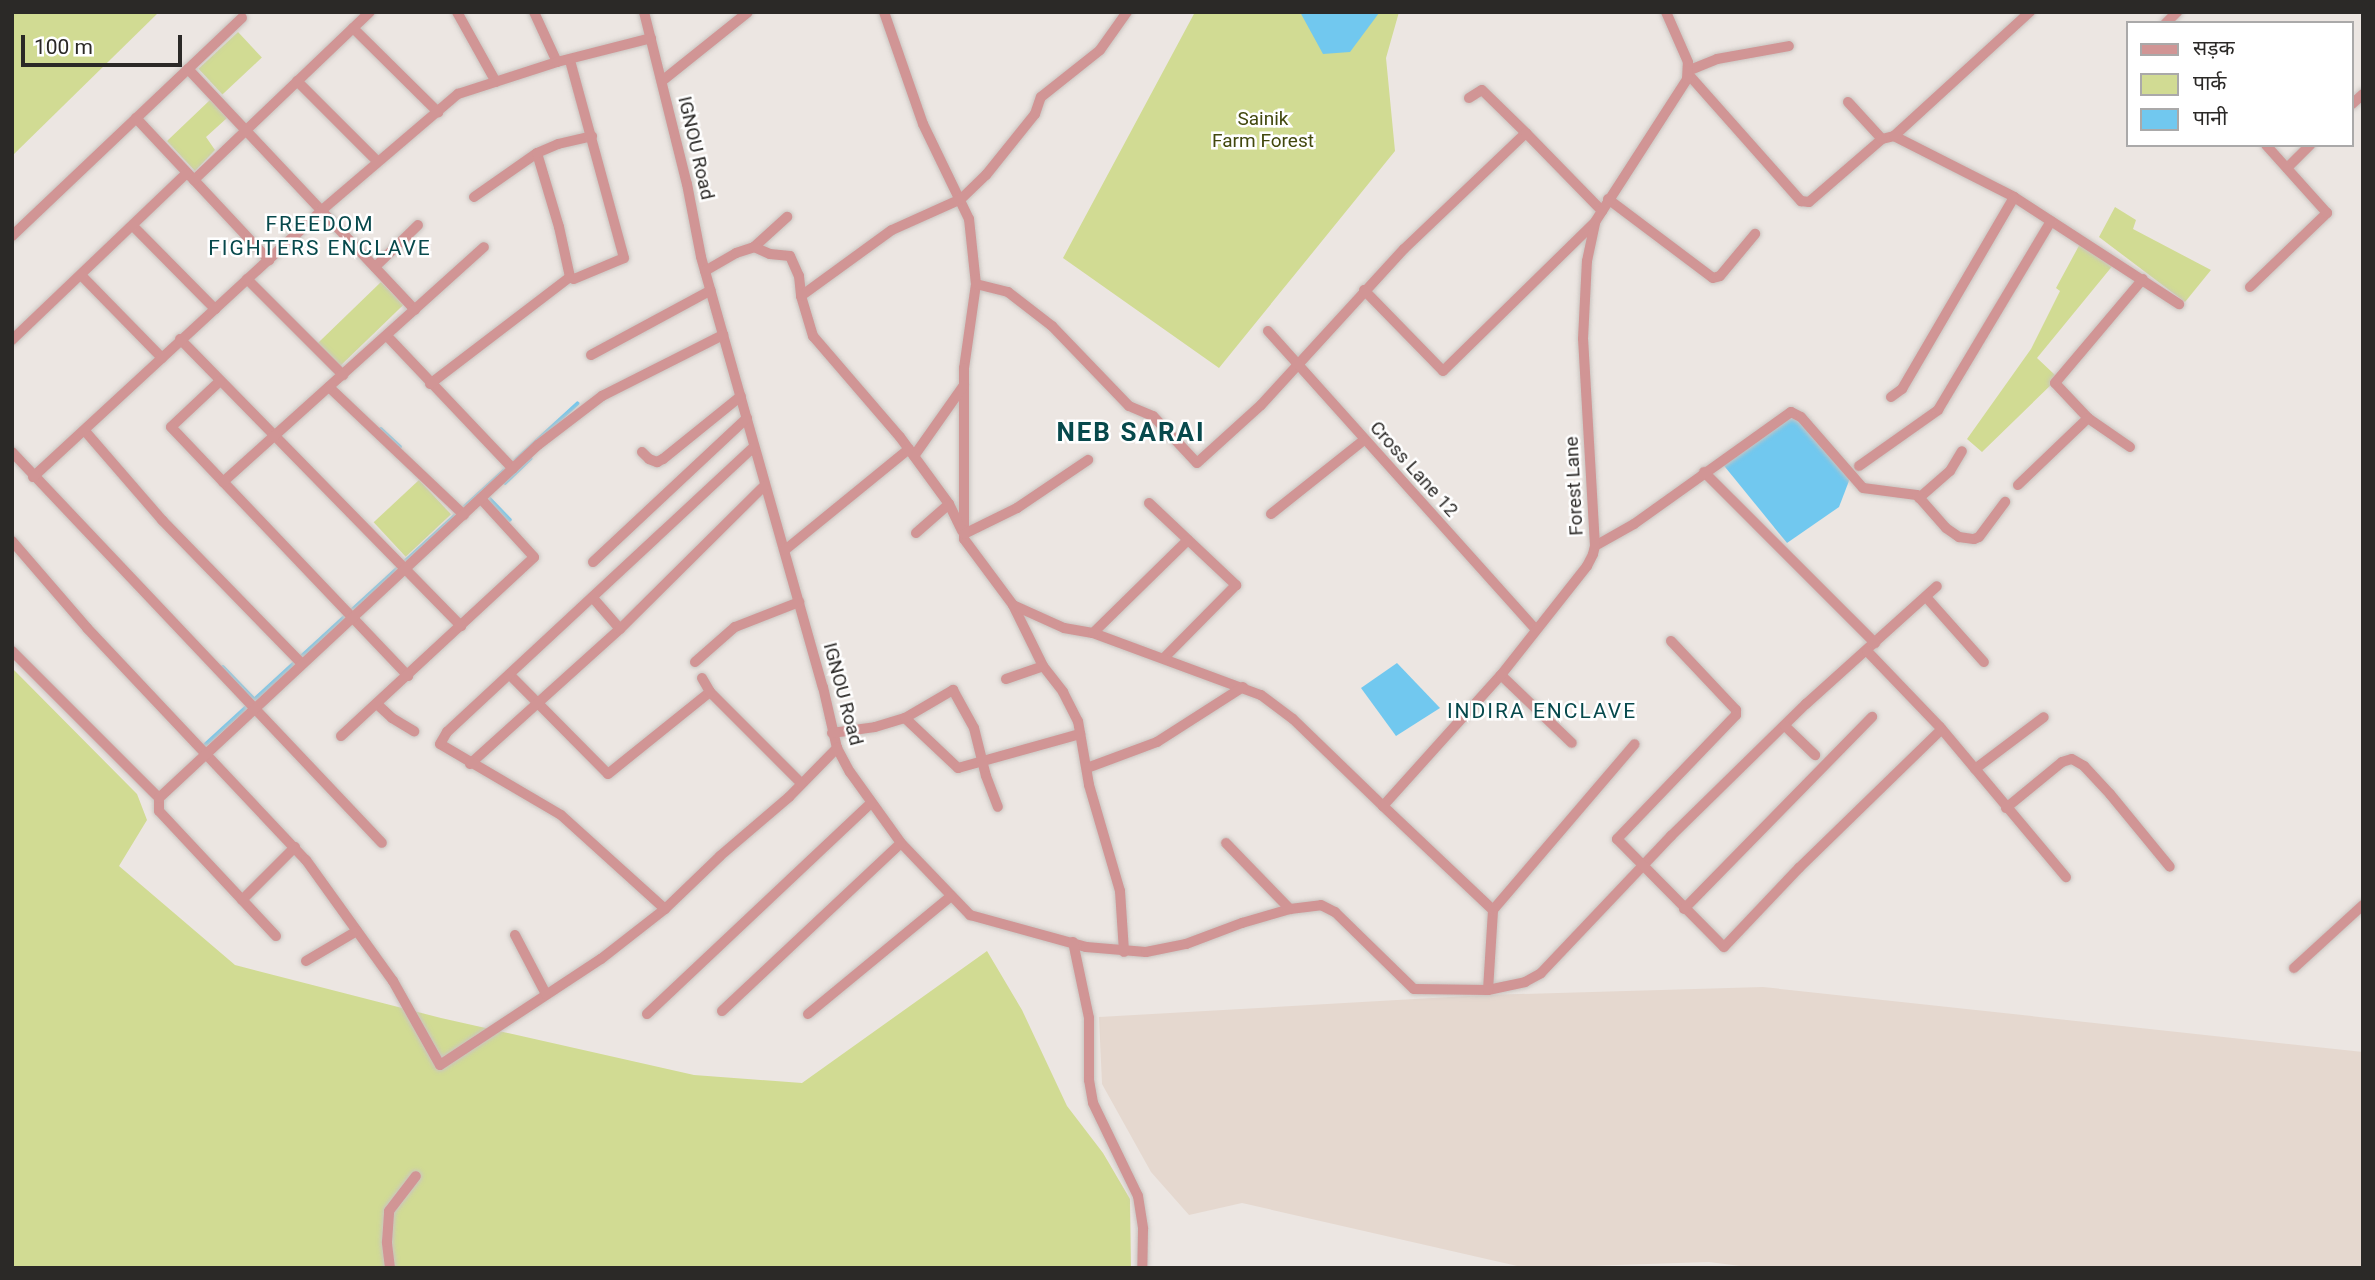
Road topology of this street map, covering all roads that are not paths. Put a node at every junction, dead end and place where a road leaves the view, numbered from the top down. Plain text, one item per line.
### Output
1 (370, 12) edge
2 (457, 12) edge
3 (534, 12) edge
4 (644, 12) edge
5 (748, 12) edge
6 (884, 12) edge
7 (1127, 12) edge
8 (1666, 12) edge
9 (2030, 12) edge
10 (243, 18) dead end
11 (352, 29) junction
12 (651, 38) junction
13 (1789, 47) dead end
14 (570, 60) junction
15 (557, 62) junction
16 (188, 69) junction
17 (1689, 73) junction
18 (297, 81) junction
19 (662, 81) junction
20 (496, 82) junction
21 (1469, 98) dead end
22 (1848, 102) dead end
23 (438, 112) junction
24 (136, 118) junction
25 (247, 131) junction
26 (1526, 133) junction
27 (592, 136) junction
28 (1894, 136) junction
29 (1882, 139) junction
30 (2268, 147) edge
31 (2308, 147) edge
32 (537, 153) junction
33 (377, 162) junction
34 (2287, 168) junction
35 (191, 176) junction
36 (474, 197) dead end
37 (2014, 197) junction
38 (961, 199) junction
39 (1608, 199) junction
40 (322, 211) junction
41 (1602, 211) junction
42 (787, 217) dead end
43 (2051, 221) junction
44 (1595, 222) junction
45 (418, 225) dead end
46 (133, 226) junction
47 (1755, 234) dead end
48 (12, 236) edge
49 (484, 247) dead end
50 (754, 247) junction
51 (269, 260) junction
52 (375, 267) junction
53 (705, 271) junction
54 (81, 275) junction
55 (570, 277) junction
56 (247, 279) junction
57 (2143, 279) junction
58 (976, 284) junction
59 (2250, 287) dead end
60 (710, 290) junction
61 (1364, 290) junction
62 (800, 296) junction
63 (2179, 304) dead end
64 (215, 309) junction
65 (415, 310) junction
66 (1268, 331) dead end
67 (723, 335) junction
68 (387, 336) junction
69 (180, 339) junction
70 (12, 340) edge
71 (591, 355) dead end
72 (162, 358) junction
73 (1297, 364) junction
74 (343, 375) junction
75 (220, 381) junction
76 (430, 384) junction
77 (964, 385) junction
78 (329, 387) junction
79 (741, 396) junction
80 (1891, 397) dead end
81 (747, 418) junction
82 (2088, 418) junction
83 (85, 431) junction
84 (275, 435) junction
85 (1364, 440) junction
86 (2130, 447) dead end
87 (753, 448) junction
88 (1962, 451) dead end
89 (12, 452) edge
90 (642, 452) dead end
91 (911, 452) junction
92 (1088, 460) dead end
93 (1859, 466) dead end
94 (513, 469) junction
95 (1704, 472) junction
96 (33, 477) junction
97 (223, 482) junction
98 (2018, 485) dead end
99 (764, 486) junction
100 (1919, 498) junction
101 (481, 499) junction
102 (2005, 502) dead end
103 (1149, 503) dead end
104 (948, 504) junction
105 (1271, 514) dead end
106 (464, 515) junction
107 (916, 533) dead end
108 (964, 534) junction
109 (1188, 540) junction
110 (12, 541) edge
111 (1595, 545) junction
112 (785, 550) junction
113 (593, 562) dead end
114 (406, 569) junction
115 (1937, 586) dead end
116 (1926, 597) junction
117 (593, 598) junction
118 (799, 602) junction
119 (1013, 605) junction
120 (354, 618) junction
121 (461, 626) junction
122 (620, 629) junction
123 (1535, 629) junction
124 (1093, 633) junction
125 (1671, 641) dead end
126 (1871, 647) junction
127 (12, 651) edge
128 (1164, 657) junction
129 (695, 662) dead end
130 (1983, 662) dead end
131 (302, 664) junction
132 (1043, 666) junction
133 (510, 675) junction
134 (1502, 675) junction
135 (408, 677) junction
136 (702, 678) dead end
137 (1006, 679) dead end
138 (1243, 688) junction
139 (710, 692) junction
140 (539, 704) junction
141 (251, 705) junction
142 (378, 705) junction
143 (1872, 717) dead end
144 (2044, 717) dead end
145 (905, 719) junction
146 (1785, 726) junction
147 (1942, 729) junction
148 (414, 732) dead end
149 (832, 733) junction
150 (1080, 734) junction
151 (341, 736) dead end
152 (1572, 743) dead end
153 (1635, 744) dead end
154 (836, 748) junction
155 (205, 754) junction
156 (1815, 755) dead end
157 (981, 761) junction
158 (470, 764) junction
159 (1087, 768) junction
160 (1975, 769) junction
161 (802, 783) junction
162 (159, 798) junction
163 (871, 803) junction
164 (1383, 806) junction
165 (998, 807) dead end
166 (2006, 808) junction
167 (382, 842) dead end
168 (901, 843) junction
169 (1226, 843) dead end
170 (295, 847) junction
171 (2170, 867) dead end
172 (1643, 868) junction
173 (2066, 877) dead end
174 (951, 896) junction
175 (242, 900) junction
176 (2363, 905) edge
177 (665, 909) junction
178 (1290, 909) junction
179 (1684, 909) junction
180 (1493, 910) junction
181 (357, 931) junction
182 (515, 935) dead end
183 (276, 936) dead end
184 (1073, 942) junction
185 (1124, 952) junction
186 (306, 961) dead end
187 (2294, 968) dead end
188 (1488, 990) junction
189 (546, 994) junction
190 (722, 1011) dead end
191 (647, 1014) dead end
192 (808, 1014) dead end
193 (416, 1176) dead end
194 (390, 1268) edge
195 (1142, 1268) edge

1 - 11 street
2 - 20 street
3 - 15 street
4 - 12 street, IGNOU Road
5 - 19 street
6 - 38 street
7 - 38 street
8 - 17 street
9 - 28 street
10 - 16 street
11 - 18 street
11 - 23 street
12 - 14 street
12 - 19 street, IGNOU Road
13 - 17 street
14 - 15 street
14 - 27 street
15 - 20 street
16 - 24 street
16 - 25 street
17 - 29 street
17 - 39 street, Forest Lane
18 - 25 street
18 - 33 street
19 - 53 street, IGNOU Road
20 - 23 street
21 - 26 street
22 - 29 street
23 - 33 street
24 - 35 street
24 - 48 street
25 - 35 street
25 - 40 street
26 - 41 street
26 - 61 street
27 - 32 street
27 - 55 street
28 - 29 street
28 - 37 street
30 - 34 street
31 - 34 street
32 - 36 street
32 - 55 street
33 - 40 street
34 - 59 street
35 - 46 street
35 - 51 street
37 - 43 street
37 - 80 street
38 - 58 street
38 - 62 street
39 - 41 street, Forest Lane
39 - 47 street
40 - 51 street
40 - 52 street
41 - 44 street, Forest Lane
42 - 50 street
43 - 57 street
43 - 93 street
44 - 61 street
44 - 111 street, Forest Lane
45 - 52 street
46 - 54 street
46 - 64 street
49 - 65 street
50 - 53 street
50 - 62 street
51 - 56 street
52 - 65 street
53 - 60 street, IGNOU Road
54 - 70 street
54 - 72 street
55 - 76 street
56 - 64 street
56 - 74 street
57 - 63 street
57 - 82 street
58 - 73 street
58 - 77 street
60 - 67 street, IGNOU Road
60 - 71 street
61 - 73 street
62 - 91 street
64 - 69 street
65 - 68 street
66 - 73 street, Cross Lane 12
67 - 79 street, IGNOU Road
67 - 94 street
68 - 74 street
68 - 76 street
69 - 72 street
69 - 75 street
72 - 83 street
73 - 85 street, Cross Lane 12
74 - 78 street
75 - 84 street
75 - 97 street
76 - 94 street
77 - 91 street
77 - 108 street
78 - 84 street
78 - 106 street
79 - 81 street, IGNOU Road
79 - 90 street
81 - 87 street, IGNOU Road
81 - 113 street
82 - 86 street
82 - 98 street
83 - 96 street
83 - 131 street
84 - 97 street
84 - 114 street
85 - 105 street
85 - 123 street, Cross Lane 12
87 - 99 street, IGNOU Road
87 - 117 street
88 - 100 street
89 - 96 street
91 - 104 street
91 - 112 street
92 - 108 street
94 - 101 street
95 - 100 street
95 - 111 street
95 - 126 street
96 - 141 street
97 - 120 street
99 - 112 street, IGNOU Road
99 - 122 street
100 - 102 street
101 - 106 street
101 - 121 street
103 - 109 street
104 - 107 street
104 - 108 street
106 - 114 street
108 - 119 street
109 - 124 street
109 - 128 street
110 - 155 street
111 - 123 street, Forest Lane
112 - 118 street, IGNOU Road
114 - 120 street
114 - 121 street
115 - 116 street, IGNOU Road
116 - 126 street, IGNOU Road
116 - 130 street
117 - 122 street
117 - 133 street
118 - 129 street
118 - 149 street, IGNOU Road
119 - 124 street
119 - 132 street
120 - 131 street
120 - 135 street
121 - 135 street
122 - 140 street
123 - 134 street, Forest Lane
124 - 128 street
125 - 172 street
126 - 146 street, IGNOU Road
126 - 147 street
127 - 162 street
128 - 138 street
131 - 141 street
132 - 137 street
132 - 150 street
133 - 140 street
133 - 158 street
134 - 152 street
134 - 164 street, Forest Lane
135 - 142 street
136 - 139 street
138 - 159 street
138 - 164 street
139 - 140 street
139 - 161 street
140 - 158 street
141 - 155 street
141 - 167 street
142 - 148 street
142 - 151 street
143 - 179 street
144 - 160 street
145 - 149 street
145 - 157 street
145 - 157 street
146 - 156 street
146 - 172 street, IGNOU Road
147 - 160 street
147 - 179 street
149 - 154 street, IGNOU Road
150 - 157 street
150 - 159 street
153 - 180 street
154 - 161 street
154 - 163 street, IGNOU Road
155 - 162 street
155 - 170 street
157 - 165 street
158 - 177 street
159 - 185 street
160 - 166 street
161 - 177 street
162 - 175 street
163 - 168 street, IGNOU Road
163 - 191 street
164 - 180 street
166 - 171 street
166 - 173 street
168 - 174 street, IGNOU Road
168 - 190 street
169 - 178 street
170 - 175 street
170 - 181 street
172 - 179 street
172 - 188 street, IGNOU Road
174 - 184 street, IGNOU Road
174 - 192 street
175 - 183 street
176 - 187 street
177 - 189 street
178 - 185 street, IGNOU Road
178 - 188 street, IGNOU Road
180 - 188 street
181 - 186 street
181 - 189 street
182 - 189 street
184 - 185 street, IGNOU Road
184 - 195 street
193 - 194 street

